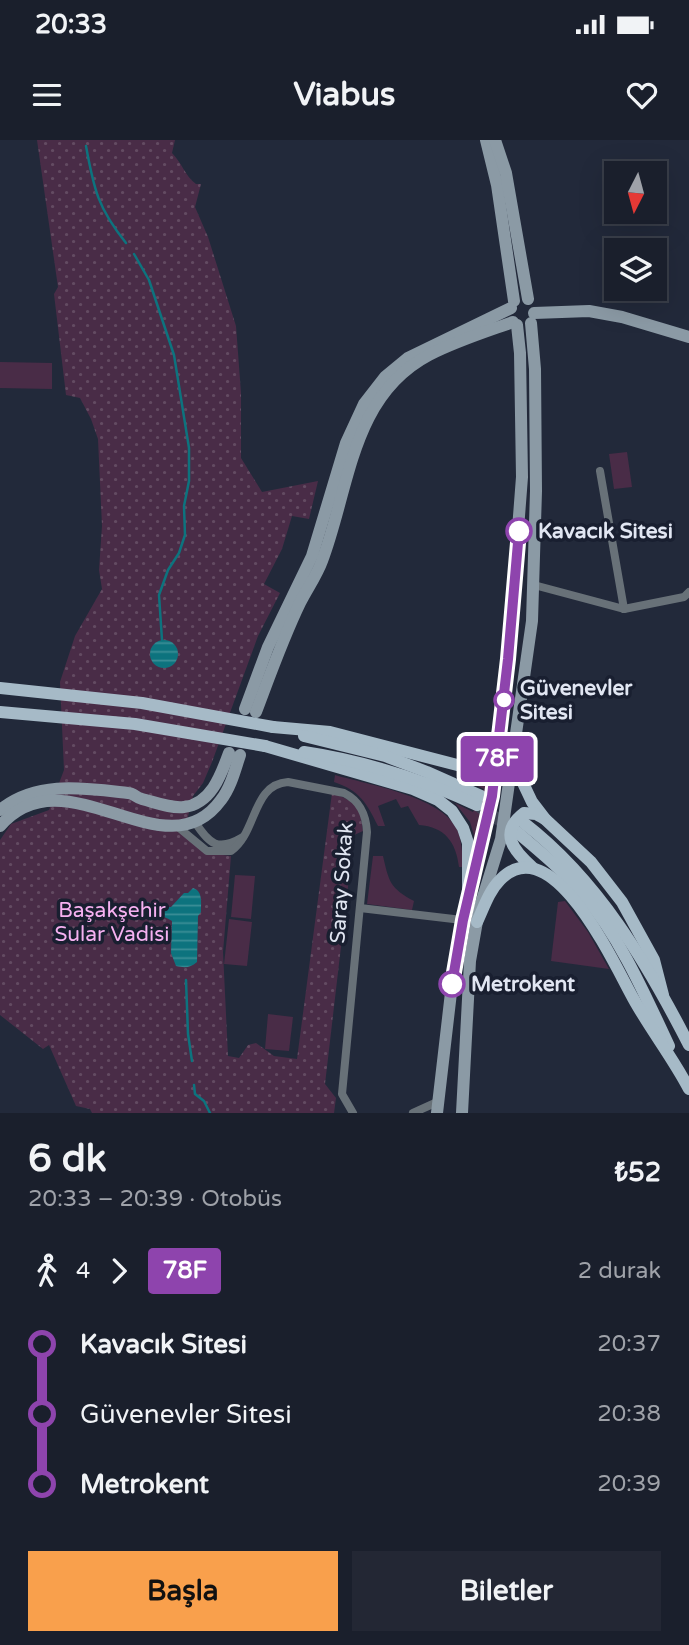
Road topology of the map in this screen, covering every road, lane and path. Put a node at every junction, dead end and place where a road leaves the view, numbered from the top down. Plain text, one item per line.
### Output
1 (486, 140) edge
2 (495, 140) edge
3 (528, 299) junction
4 (513, 304) junction
5 (532, 318) junction
6 (515, 323) junction
7 (689, 337) edge
8 (600, 471) dead end
9 (513, 582) junction
10 (534, 585) junction
11 (689, 592) edge
12 (624, 609) junction
13 (510, 619) junction
14 (532, 621) junction
15 (0, 688) edge
16 (0, 712) edge
17 (501, 719) junction
18 (274, 727) junction
19 (265, 746) junction
20 (514, 748) junction
21 (77, 787) junction
22 (122, 793) junction
23 (137, 799) junction
24 (85, 804) junction
25 (182, 808) junction
26 (0, 810) edge
27 (122, 815) junction
28 (545, 819) junction
29 (195, 822) junction
30 (0, 826) edge
31 (178, 827) junction
32 (245, 836) junction
33 (532, 867) junction
34 (468, 900) junction
35 (360, 908) junction
36 (463, 920) junction
37 (478, 922) junction
38 (663, 995) junction
39 (689, 1045) edge
40 (680, 1072) junction
41 (689, 1089) edge
42 (439, 1108) edge
43 (461, 1111) edge
44 (353, 1113) edge
45 (412, 1113) edge

1 - 4 main road
2 - 3 main road
3 - 4 main road
3 - 5 main road
4 - 6 main road
4 - 6 main road
5 - 6 main road
5 - 7 main road
5 - 10 main road
6 - 9 main road
8 - 12 street
9 - 10 main road
9 - 13 main road
10 - 12 street
10 - 14 main road
11 - 12 street
13 - 14 main road
13 - 17 main road
14 - 20 main road
15 - 18 main road, bridge
16 - 19 main road, bridge
17 - 18 main road
17 - 34 main road
18 - 19 main road
19 - 34 main road
20 - 28 main road
20 - 37 main road
21 - 22 main road
21 - 24 street
21 - 26 main road
22 - 23 main road
22 - 27 main road
23 - 25 main road
23 - 27 main road
24 - 27 main road
24 - 30 main road
25 - 29 main road
25 - 29 main road
27 - 31 main road
28 - 33 main road
28 - 38 main road
29 - 31 main road
29 - 32 street
31 - 32 street, Saray Sokak
32 - 35 street, Saray Sokak
33 - 37 main road
33 - 40 main road
34 - 36 main road
35 - 36 street
35 - 44 street, Saray Sokak
36 - 42 main road
37 - 43 main road
38 - 39 main road
38 - 40 main road
40 - 41 main road
42 - 45 street

